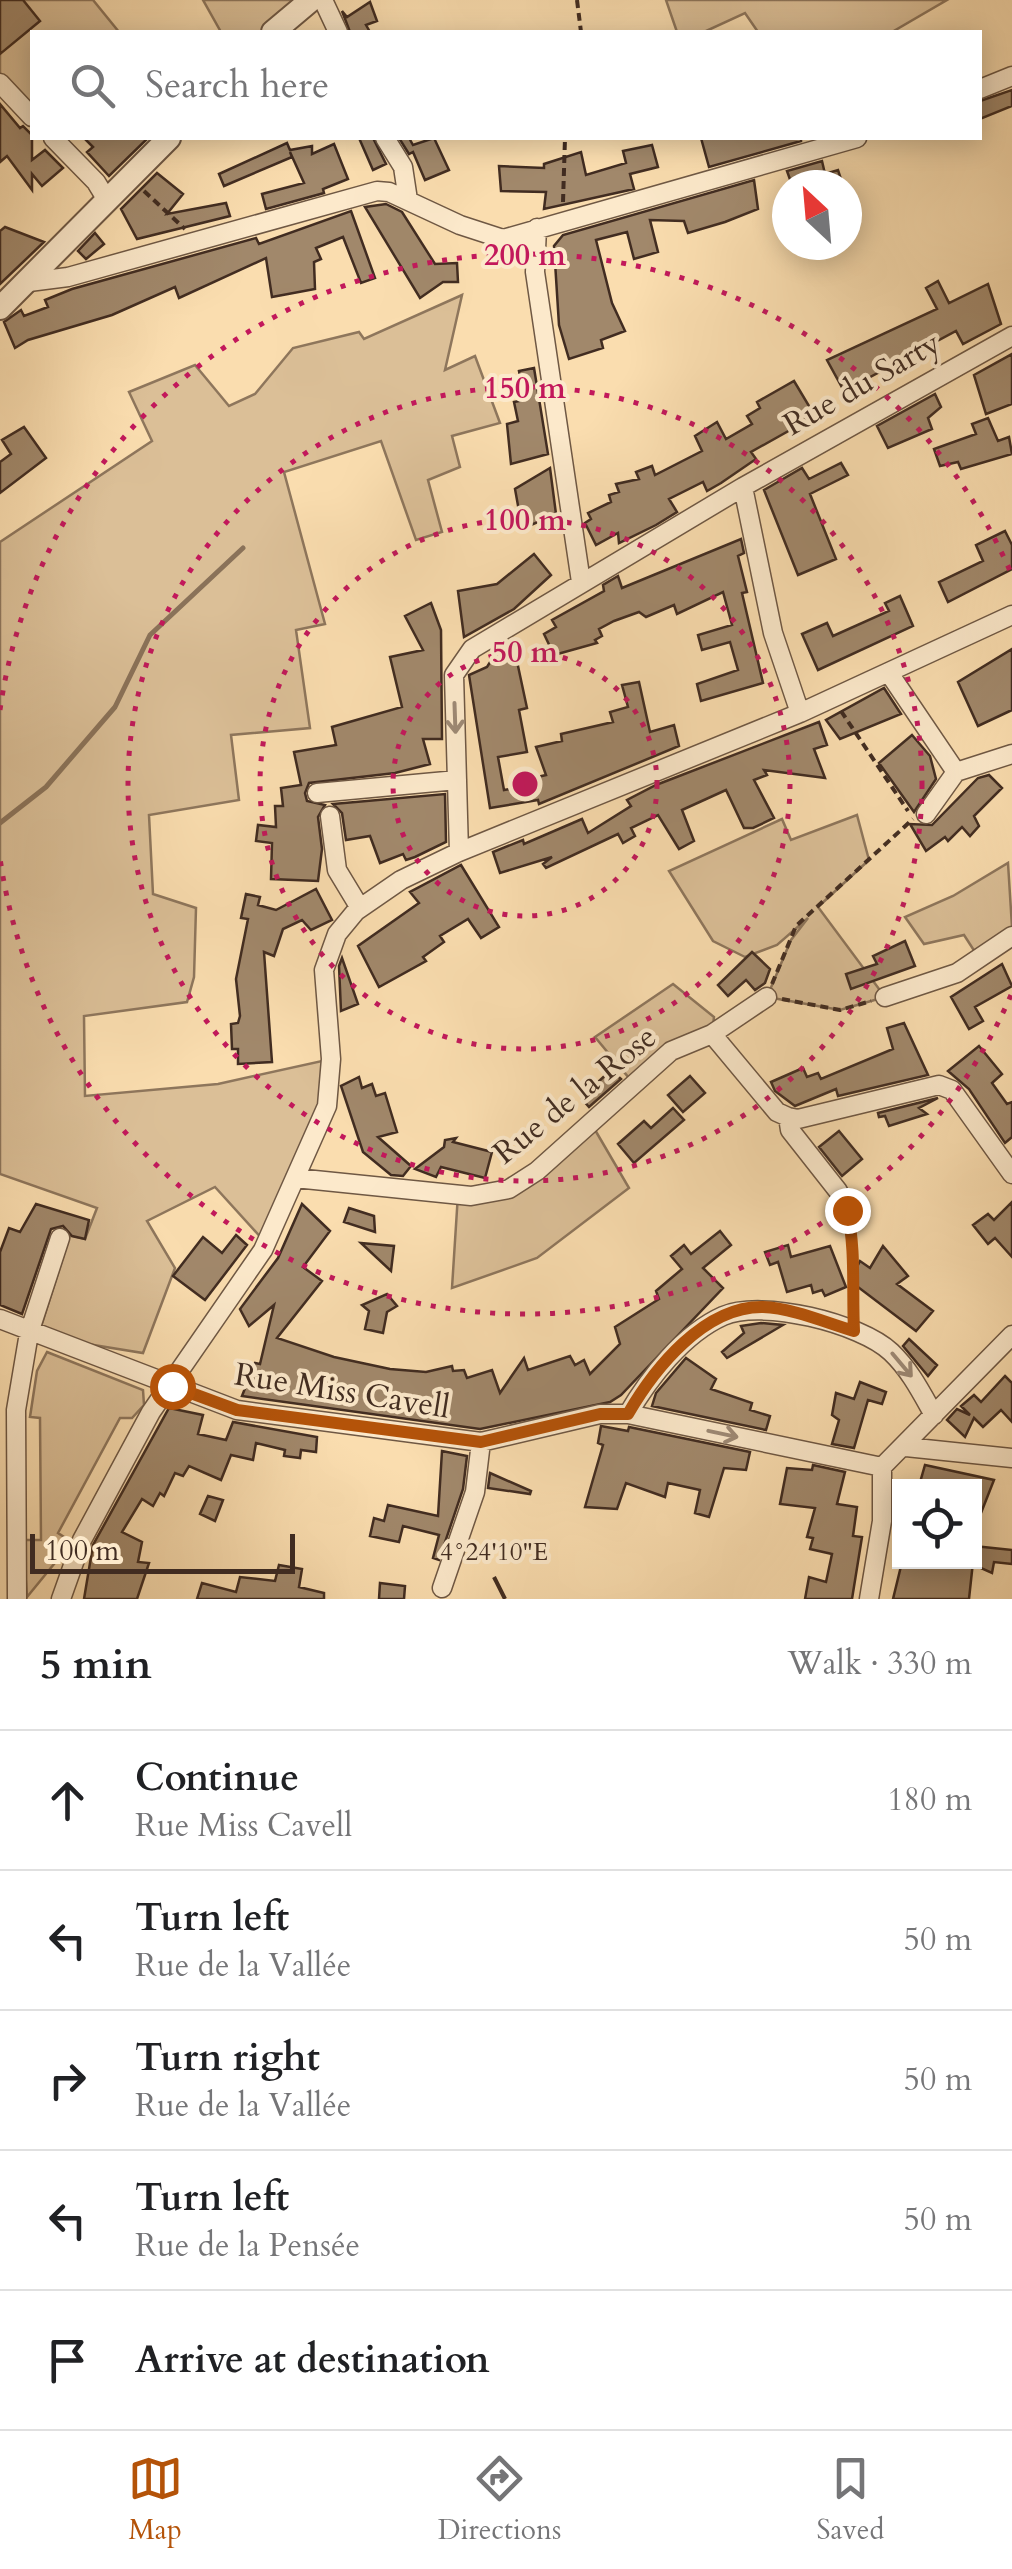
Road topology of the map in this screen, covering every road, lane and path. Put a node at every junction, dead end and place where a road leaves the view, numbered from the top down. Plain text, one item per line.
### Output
1 (312, 0) edge
2 (323, 0) edge
3 (578, 0) edge
4 (275, 30) edge
5 (337, 30) edge
6 (580, 30) edge
7 (1012, 76) edge
8 (0, 84) edge
9 (982, 87) edge
10 (30, 115) edge
11 (54, 140) edge
12 (167, 140) edge
13 (387, 140) edge
14 (565, 140) edge
15 (849, 140) edge
16 (132, 176) junction
17 (107, 200) junction
18 (408, 200) junction
19 (563, 220) junction
20 (537, 228) junction
21 (196, 239) junction
22 (29, 282) junction
23 (0, 308) edge
24 (1012, 336) edge
25 (743, 487) junction
26 (581, 582) junction
27 (1012, 615) edge
28 (889, 673) junction
29 (833, 698) junction
30 (800, 713) junction
31 (1012, 754) edge
32 (956, 772) junction
33 (457, 780) junction
34 (317, 793) dead end
35 (330, 816) dead end
36 (919, 817) junction
37 (459, 852) junction
38 (360, 908) junction
39 (1012, 936) edge
40 (767, 997) junction
41 (885, 997) joint
42 (712, 1034) junction
43 (788, 1118) junction
44 (1012, 1174) edge
45 (295, 1178) junction
46 (838, 1191) joint
47 (60, 1238) dead end
48 (0, 1319) edge
49 (854, 1331) junction
50 (29, 1332) junction
51 (1012, 1335) edge
52 (168, 1385) junction
53 (628, 1414) junction
54 (934, 1415) junction
55 (481, 1442) junction
56 (906, 1447) junction
57 (1012, 1458) edge
58 (882, 1467) junction
59 (442, 1588) dead end
60 (17, 1599) edge
61 (61, 1599) edge
62 (869, 1599) edge

1 - 4 street
2 - 5 street
3 - 6 path
7 - 9 street
8 - 10 street
11 - 17 street
12 - 16 street
13 - 18 street
14 - 19 path
15 - 19 street
16 - 17 street
16 - 21 path
17 - 22 street
18 - 20 street
18 - 21 street
19 - 20 street
20 - 26 street
21 - 22 street
22 - 23 street
24 - 25 street, Rue du Sarty
25 - 26 street, Rue du Sarty
25 - 30 street
26 -> 33 street, Rue du Sarty
27 - 28 street
28 - 29 street
28 - 32 street
29 - 30 street
29 - 36 path
30 - 37 street
31 - 32 street
32 - 36 street
33 - 34 street
33 - 37 street, Rue du Sarty
35 - 38 street
36 - 40 path
37 - 38 street
38 - 45 street
39 - 41 street
40 - 41 path
40 - 42 street, Rue de la Rose
42 - 43 street
42 - 45 street, Rue de la Rose
43 - 44 street
43 - 46 street
45 - 52 street
46 - 49 path
47 - 50 street
48 - 50 street, Rue Miss Cavell
49 - 53 street
49 -> 54 street
50 - 52 street, Rue Miss Cavell
50 - 60 street
51 - 54 street
52 - 55 street, Rue Miss Cavell
52 - 61 street
53 - 55 street, Rue Miss Cavell
53 -> 58 street, Rue Miss Cavell
54 - 56 street
55 - 59 street
56 - 57 street
56 - 58 street
58 - 62 street

